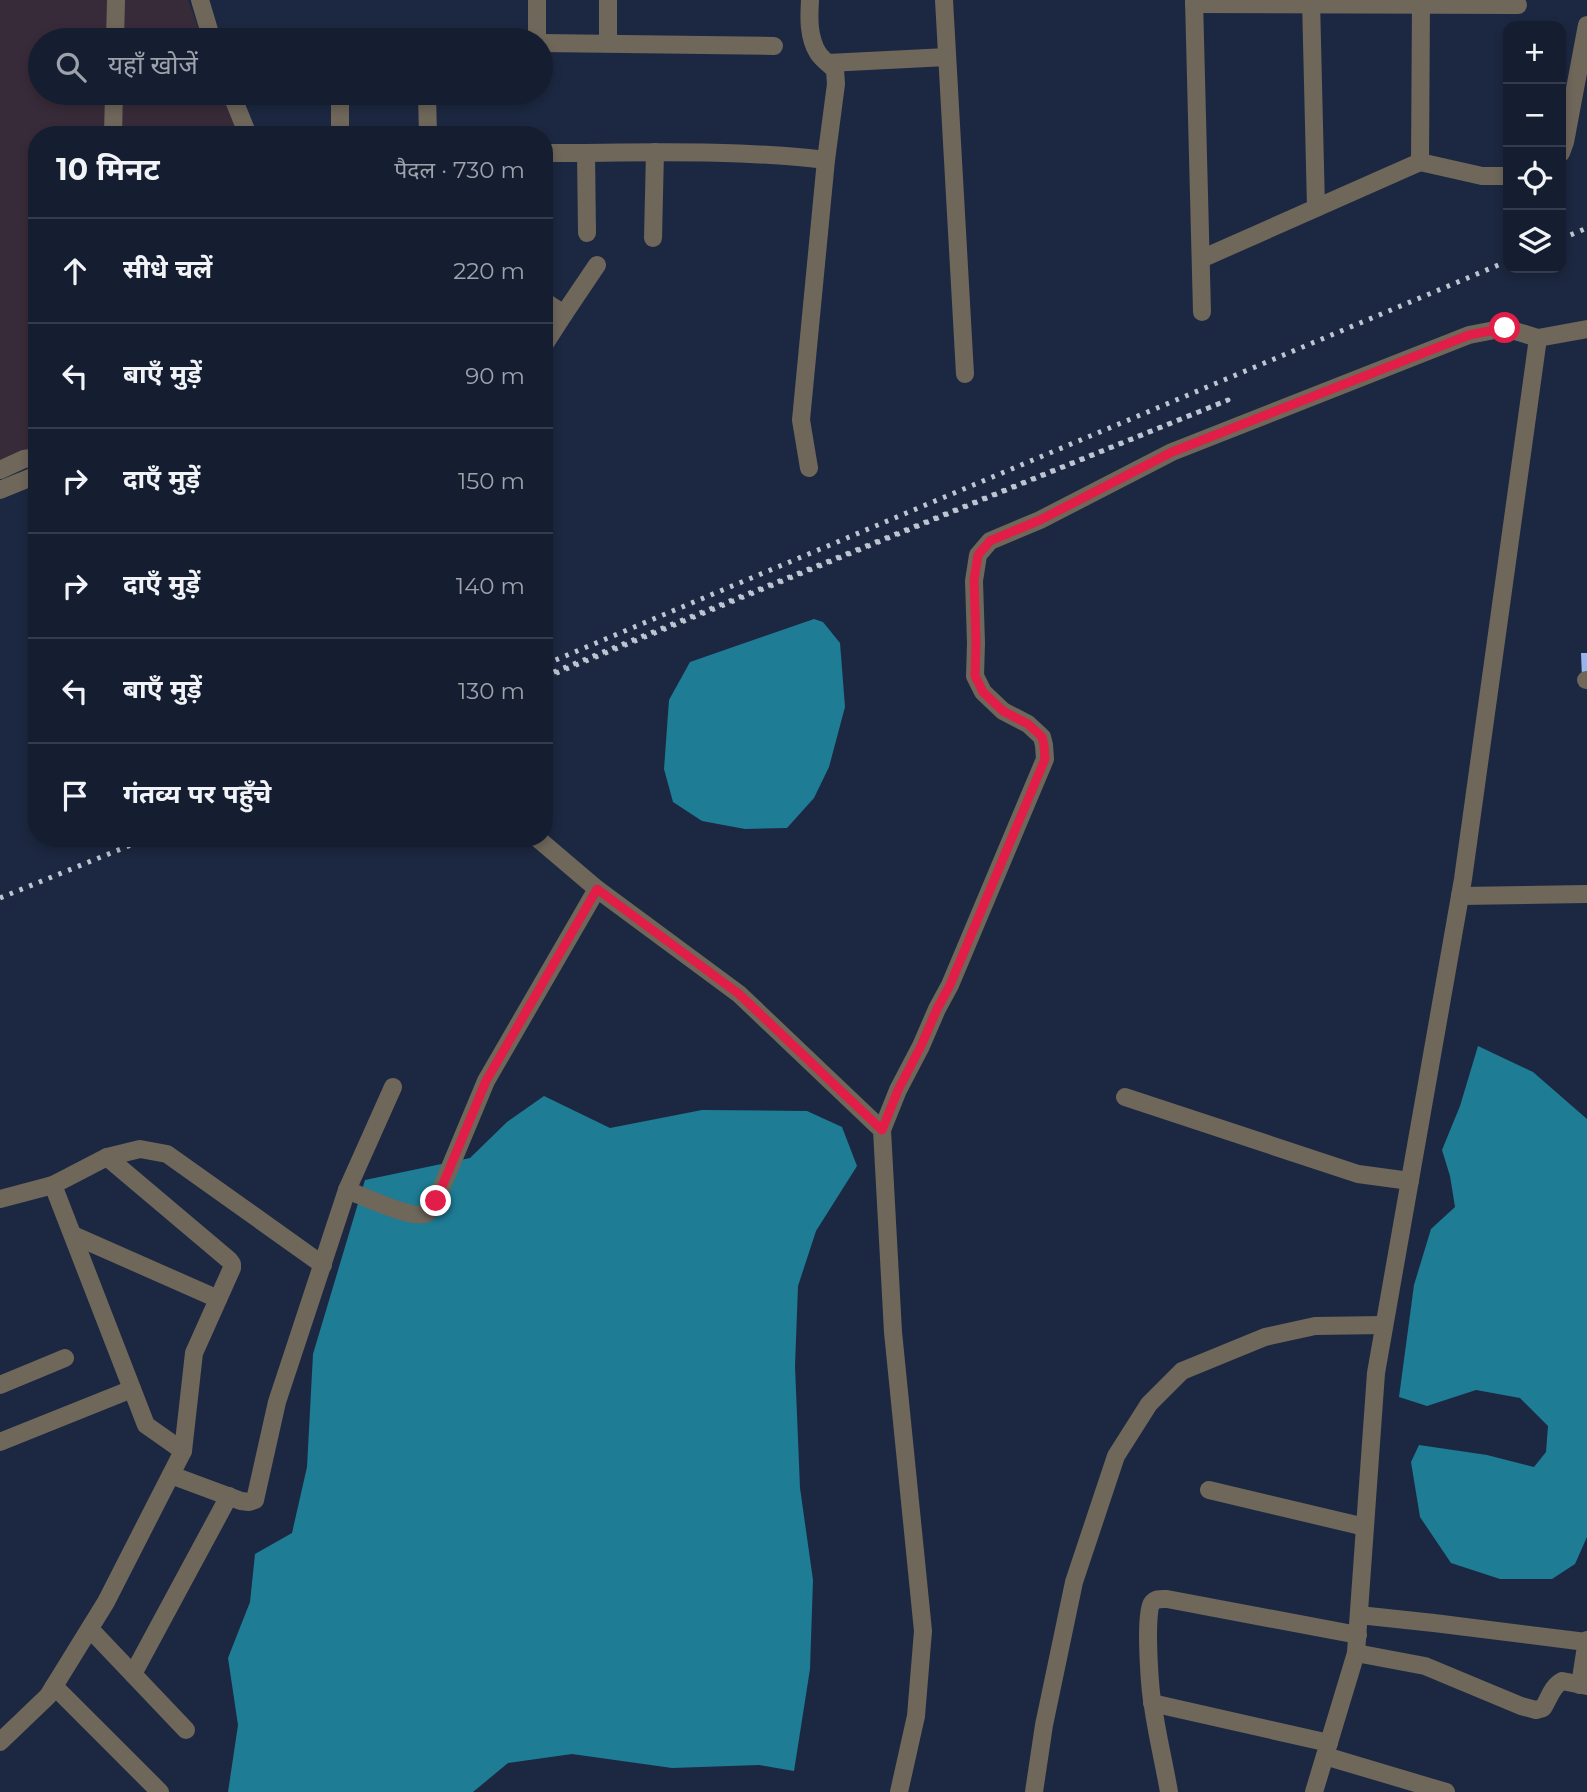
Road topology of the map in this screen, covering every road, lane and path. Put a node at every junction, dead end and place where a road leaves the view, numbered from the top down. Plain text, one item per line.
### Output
1 (116, 0) edge
2 (201, 0) edge
3 (537, 0) edge
4 (608, 0) edge
5 (810, 0) edge
6 (944, 0) edge
7 (1194, 2) edge
8 (1311, 2) edge
9 (1421, 2) edge
10 (1518, 5) dead end
11 (1587, 25) edge
12 (115, 28) edge
13 (209, 28) edge
14 (538, 28) edge
15 (553, 42) edge
16 (608, 43) junction
17 (774, 46) dead end
18 (947, 57) junction
19 (828, 63) junction
20 (114, 105) edge
21 (235, 105) edge
22 (340, 105) edge
23 (428, 105) edge
24 (113, 126) edge
25 (244, 126) edge
26 (340, 126) edge
27 (428, 126) edge
28 (1563, 147) edge
29 (655, 152) junction
30 (553, 153) edge
31 (586, 153) junction
32 (826, 160) junction
33 (1420, 162) junction
34 (1503, 176) edge
35 (1316, 208) junction
36 (587, 233) dead end
37 (653, 238) dead end
38 (1200, 259) junction
39 (597, 265) dead end
40 (553, 307) edge
41 (1202, 312) dead end
42 (564, 314) junction
43 (1587, 329) edge
44 (553, 331) edge
45 (1538, 338) junction
46 (965, 374) dead end
47 (28, 458) edge
48 (809, 468) dead end
49 (0, 470) edge
50 (28, 478) edge
51 (2, 485) edge
52 (548, 847) edge
53 (597, 889) junction
54 (1587, 894) edge
55 (1460, 896) junction
56 (393, 1087) dead end
57 (1125, 1097) dead end
58 (882, 1130) junction
59 (107, 1157) junction
60 (1410, 1181) junction
61 (53, 1185) junction
62 (347, 1191) junction
63 (0, 1199) edge
64 (73, 1235) junction
65 (323, 1265) junction
66 (218, 1299) junction
67 (1384, 1325) junction
68 (65, 1359) dead end
69 (0, 1385) edge
70 (132, 1389) junction
71 (0, 1442) edge
72 (183, 1451) junction
73 (171, 1475) junction
74 (1209, 1490) dead end
75 (229, 1496) junction
76 (1365, 1527) junction
77 (1359, 1615) junction
78 (90, 1629) junction
79 (1587, 1641) edge
80 (1357, 1644) junction
81 (132, 1674) junction
82 (54, 1686) junction
83 (1583, 1686) edge
84 (1152, 1703) junction
85 (186, 1730) dead end
86 (0, 1742) edge
87 (1327, 1749) junction
88 (160, 1792) edge
89 (899, 1792) edge
90 (1034, 1792) edge
91 (1169, 1792) edge
92 (1314, 1792) edge
93 (1446, 1792) edge

1 - 12 street
2 - 13 street
3 - 14 street
4 - 16 street
5 - 19 street
6 - 18 street
7 - 8 street
7 - 38 street
8 - 9 street
8 - 35 street
9 - 10 street
9 - 33 street
11 - 28 street
15 - 16 street
16 - 17 street
18 - 19 street
18 - 46 street
19 - 32 street
20 - 24 street
21 - 25 street
22 - 26 street
23 - 27 street
29 - 31 street
29 - 32 street
29 - 37 street
30 - 31 street
31 - 36 street
32 - 48 street
33 - 34 street
33 - 35 street
35 - 38 street
38 - 41 street
39 - 42 street
40 - 42 street
42 - 44 street
43 - 45 street
45 - 55 street
45 - 58 street
47 - 49 street
50 - 51 street
52 - 53 street
53 - 58 street
53 - 62 street
54 - 55 street
55 - 60 street
56 - 62 street
57 - 60 street
58 - 89 street
59 - 61 street
59 - 65 street
59 - 66 street
60 - 67 street
61 - 63 street
61 - 64 street
62 - 65 street
64 - 66 street
64 - 70 street
65 - 75 street
66 - 72 street
67 - 76 street
67 - 90 street
68 - 69 street
70 - 71 street
70 - 72 street
72 - 73 street
73 - 75 street
73 - 78 street
74 - 76 street
75 - 81 street
76 - 77 street
77 - 79 street
77 - 80 street
78 - 81 street
78 - 82 street
79 - 83 street
80 - 83 street
80 - 84 street
80 - 87 street
81 - 85 street
82 - 86 street
82 - 88 street
84 - 87 street
84 - 91 street
87 - 92 street
87 - 93 street

